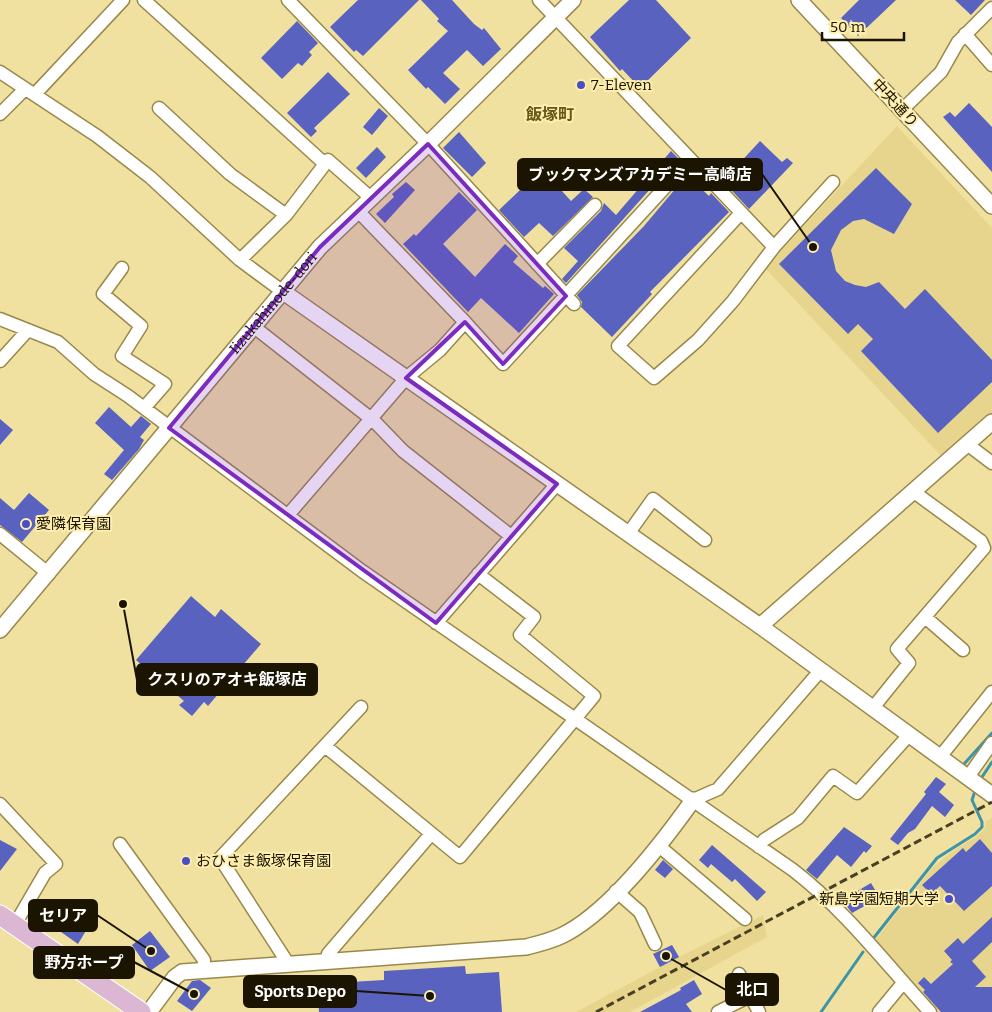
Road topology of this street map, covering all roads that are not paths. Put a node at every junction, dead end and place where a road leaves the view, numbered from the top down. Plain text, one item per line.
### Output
1 (123, 0) edge
2 (144, 0) edge
3 (288, 0) edge
4 (539, 0) edge
5 (572, 0) edge
6 (799, 0) edge
7 (992, 8) edge
8 (556, 17) junction
9 (965, 34) junction
10 (992, 65) edge
11 (0, 72) edge
12 (30, 91) junction
13 (159, 108) dead end
14 (902, 110) junction
15 (0, 114) edge
16 (428, 144) junction
17 (690, 160) junction
18 (325, 164) junction
19 (833, 182) dead end
20 (371, 198) junction
21 (595, 205) dead end
22 (992, 206) edge
23 (358, 211) junction
24 (740, 214) junction
25 (286, 216) junction
26 (774, 247) junction
27 (240, 260) junction
28 (537, 264) junction
29 (122, 268) dead end
30 (282, 291) junction
31 (570, 300) junction
32 (0, 319) edge
33 (465, 322) junction
34 (254, 327) junction
35 (28, 330) junction
36 (0, 361) edge
37 (406, 378) junction
38 (144, 408) junction
39 (371, 419) junction
40 (992, 422) edge
41 (169, 428) junction
42 (967, 444) junction
43 (992, 463) edge
44 (557, 484) junction
45 (914, 492) junction
46 (288, 515) junction
47 (0, 534) edge
48 (628, 534) junction
49 (510, 536) junction
50 (705, 540) dead end
51 (49, 574) junction
52 (478, 574) junction
53 (925, 617) junction
54 (436, 623) junction
55 (760, 626) junction
56 (0, 630) edge
57 (963, 650) dead end
58 (820, 671) junction
59 (992, 692) edge
60 (361, 707) dead end
61 (872, 709) junction
62 (575, 720) junction
63 (908, 736) junction
64 (992, 743) edge
65 (326, 746) junction
66 (940, 757) junction
67 (979, 785) edge
68 (693, 800) junction
69 (0, 804) edge
70 (431, 834) junction
71 (120, 844) dead end
72 (660, 846) junction
73 (759, 847) junction
74 (616, 891) junction
75 (744, 919) dead end
76 (5, 922) edge
77 (656, 944) dead end
78 (328, 962) junction
79 (289, 965) junction
80 (204, 970) junction
81 (739, 974) dead end
82 (903, 983) junction
83 (750, 996) junction
84 (141, 1012) edge
85 (149, 1012) edge
86 (718, 1012) edge
87 (759, 1012) edge
88 (879, 1012) edge
89 (930, 1012) edge

1 - 12 street
2 - 18 street
3 - 16 street
4 - 8 street
5 - 8 street, Iizukahinode-dori
6 - 14 street, 中央通り
7 - 9 street
8 - 16 street, Iizukahinode-dori
8 - 17 street
9 - 10 street
9 - 14 street
11 - 12 street
12 - 15 street
12 - 27 street
13 - 25 street
14 - 22 street, 中央通り
16 - 20 street, Iizukahinode-dori
16 - 28 street
17 - 24 street
17 - 31 street
18 - 20 street
18 - 25 street
19 - 26 street
20 - 23 street, Iizukahinode-dori
21 - 28 street
23 - 30 street, Iizukahinode-dori
23 - 33 street
24 - 26 street
24 - 26 street
25 - 27 street
27 - 30 street
28 - 31 street
29 - 38 street
30 - 34 street, Iizukahinode-dori
30 - 37 street
31 - 33 street
32 - 35 street
33 - 37 street
34 - 39 street
34 - 41 street, Iizukahinode-dori
35 - 36 street
35 - 38 street
37 - 39 street
37 - 44 street
38 - 41 street
39 - 46 street
39 - 49 street
40 - 42 street
41 - 46 street
41 - 51 street, Iizukahinode-dori
42 - 43 street
42 - 45 street
44 - 48 street
44 - 49 street
45 - 53 street
45 - 55 street
46 - 54 street
47 - 51 street
48 - 50 street
48 - 55 street
49 - 52 street
51 - 56 street, Iizukahinode-dori
52 - 54 street
52 - 62 street
53 - 57 street
53 - 61 street
54 - 62 street
55 - 58 street
58 - 61 street
58 - 68 street
59 - 66 street
60 - 65 street
61 - 63 street
62 - 68 street
62 - 70 street
63 - 66 street
63 - 73 street
64 - 67 street
65 - 70 street
65 - 79 street
66 - 67 street
68 - 72 street
68 - 73 street
69 - 76 street
70 - 78 street
71 - 80 street
72 - 74 street
72 - 75 street
73 - 82 street
74 - 77 street
74 - 78 street
76 - 84 main road
78 - 79 street
79 - 80 street
80 - 85 street
81 - 83 street
82 - 88 street
82 - 89 street
83 - 86 street
83 - 87 street

